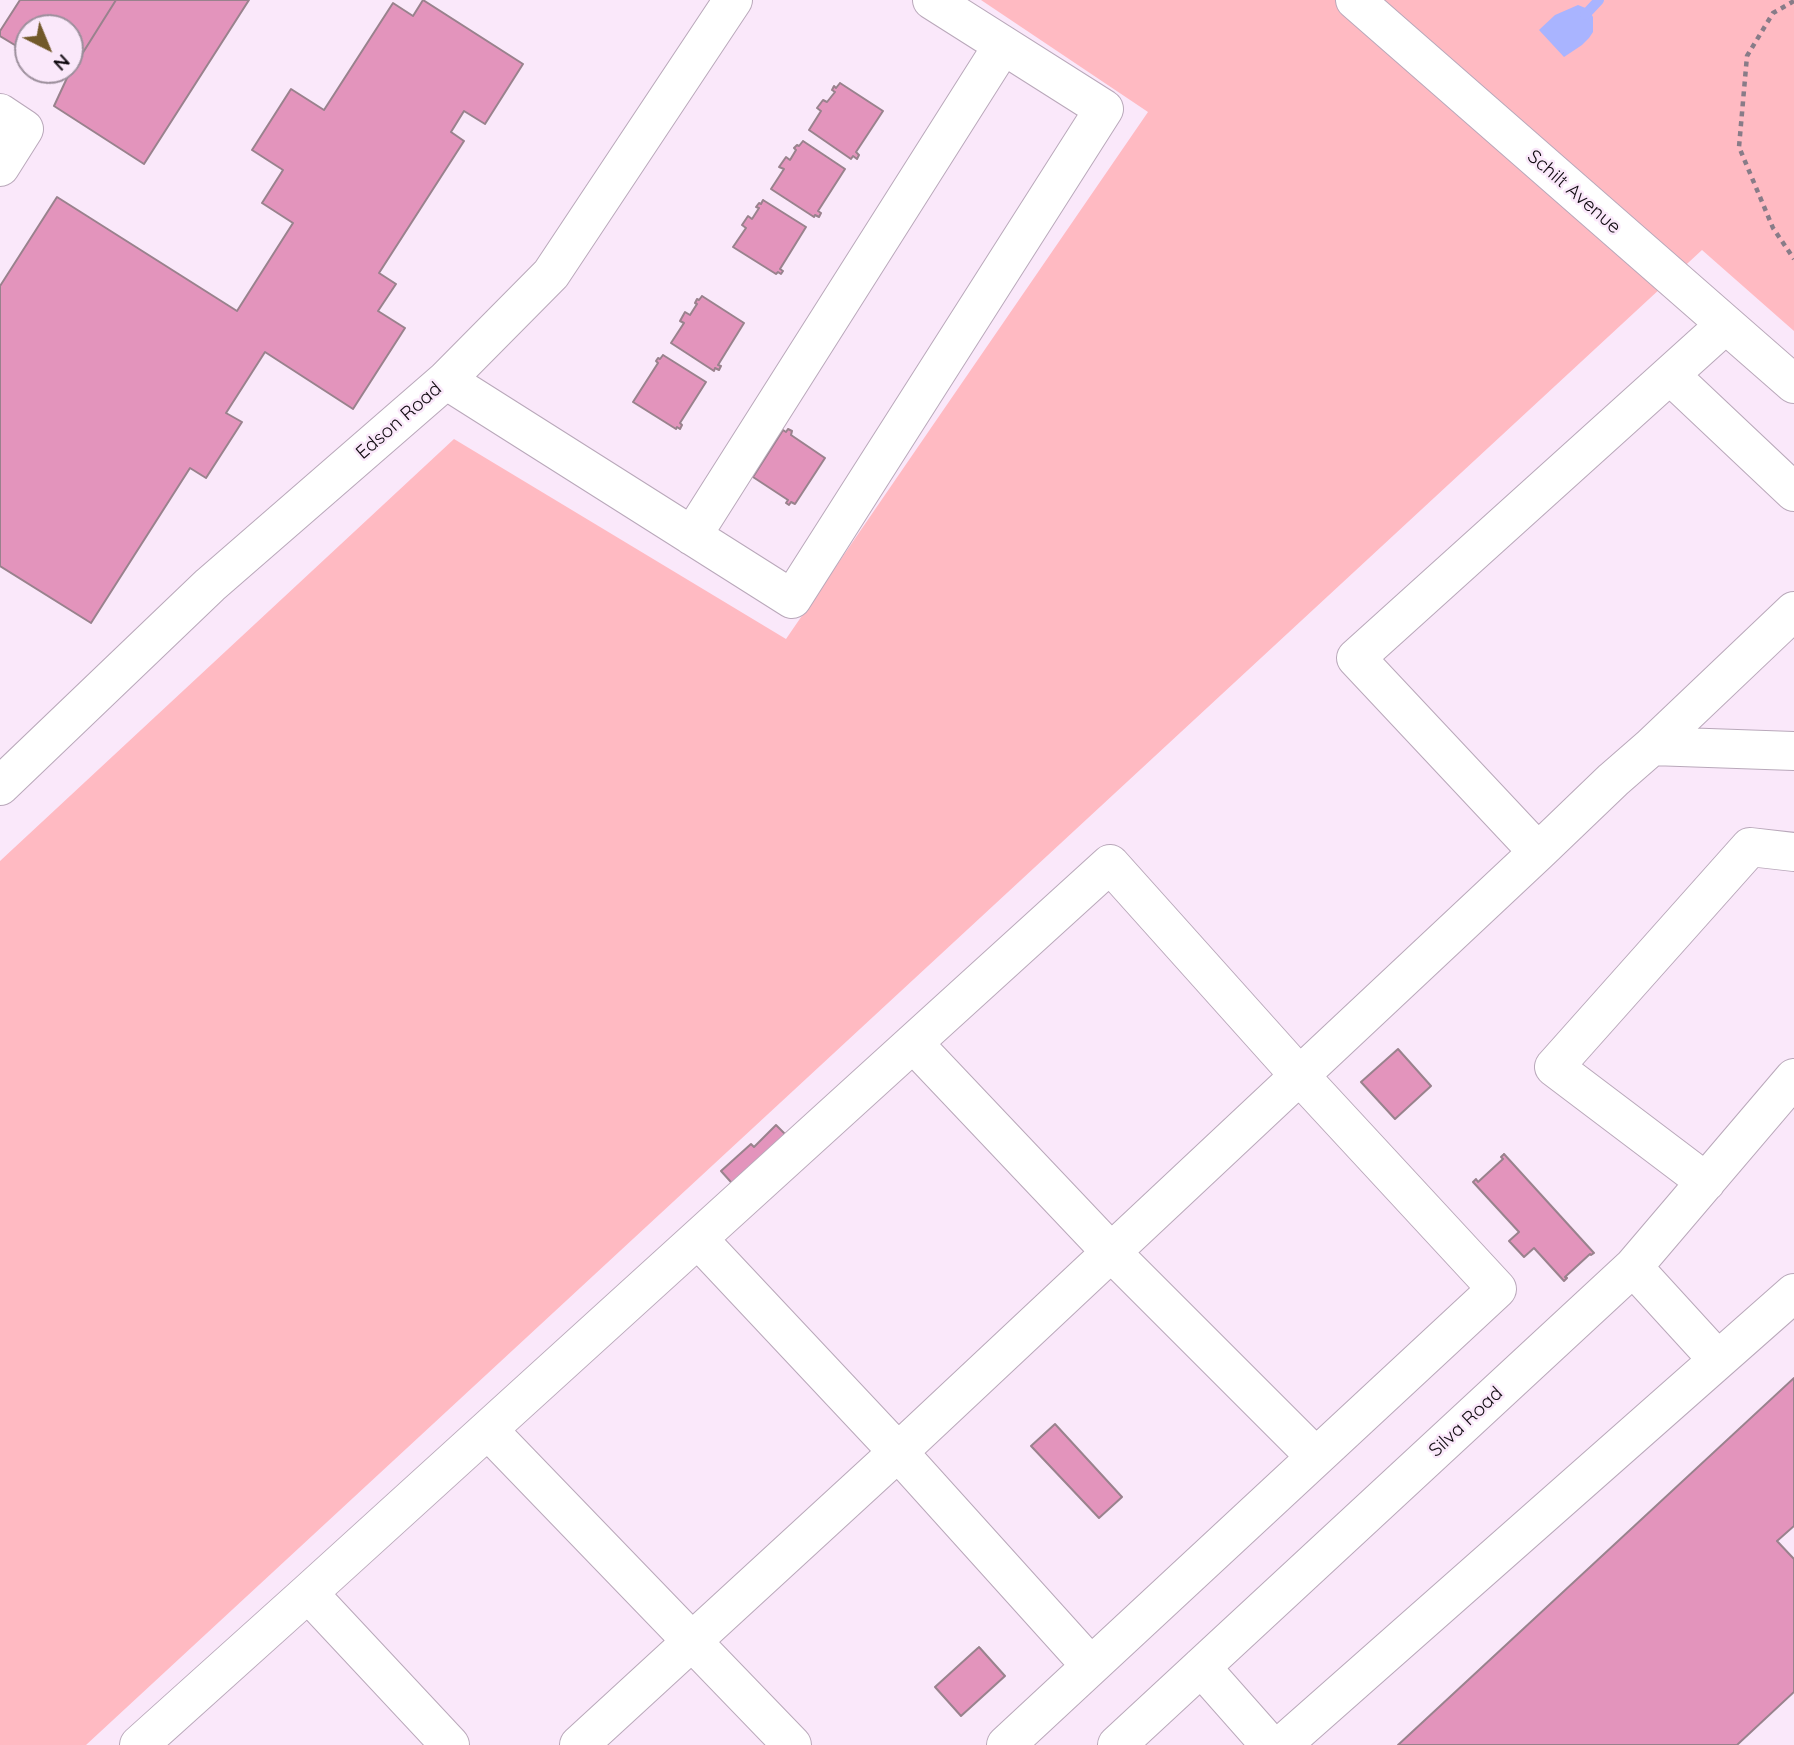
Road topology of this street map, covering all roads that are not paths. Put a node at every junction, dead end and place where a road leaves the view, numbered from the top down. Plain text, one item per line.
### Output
1 (733, 0) edge
2 (932, 0) edge
3 (1355, 0) edge
4 (1003, 45) junction
5 (0, 113) edge
6 (0, 167) edge
7 (1725, 324) junction
8 (1670, 375) junction
9 (446, 380) junction
10 (1794, 384) edge
11 (1794, 492) edge
12 (692, 536) junction
13 (1794, 611) edge
14 (1652, 746) junction
15 (1794, 751) edge
16 (0, 786) edge
17 (1538, 852) junction
18 (1794, 852) edge
19 (913, 1043) junction
20 (1299, 1076) junction
21 (1794, 1078) edge
22 (1706, 1182) junction
23 (698, 1239) junction
24 (1111, 1252) junction
25 (1633, 1267) junction
26 (1794, 1293) edge
27 (1718, 1360) junction
28 (488, 1430) junction
29 (898, 1452) junction
30 (1316, 1457) junction
31 (308, 1593) junction
32 (692, 1640) junction
33 (1091, 1666) junction
34 (1201, 1667) junction
35 (139, 1745) edge
36 (450, 1745) edge
37 (579, 1745) edge
38 (792, 1745) edge
39 (1006, 1745) edge
40 (1117, 1745) edge
41 (1270, 1745) edge
42 (1282, 1745) edge

1 - 9 street, Edson Road
2 - 4 street
3 - 7 street, Schilt Avenue
4 - 12 street
4 - 12 street
5 - 6 street
7 - 8 street
7 - 10 street, Schilt Avenue
8 - 11 street
8 - 17 street
9 - 12 street
9 - 16 street, Edson Road
13 - 14 street
14 - 15 street
14 - 17 street
17 - 20 street
18 - 22 street
19 - 20 street
19 - 23 street
19 - 24 street
20 - 24 street
20 - 30 street
21 - 22 street, Silva Road
22 - 25 street, Silva Road
23 - 28 street
23 - 29 street
24 - 29 street
24 - 30 street
25 - 27 street
25 - 34 street, Silva Road
26 - 27 street
27 - 42 street
28 - 31 street
28 - 32 street
29 - 32 street
29 - 33 street
30 - 33 street
31 - 35 street
31 - 36 street
32 - 37 street
32 - 38 street
33 - 39 street
34 - 40 street, Silva Road
34 - 41 street

